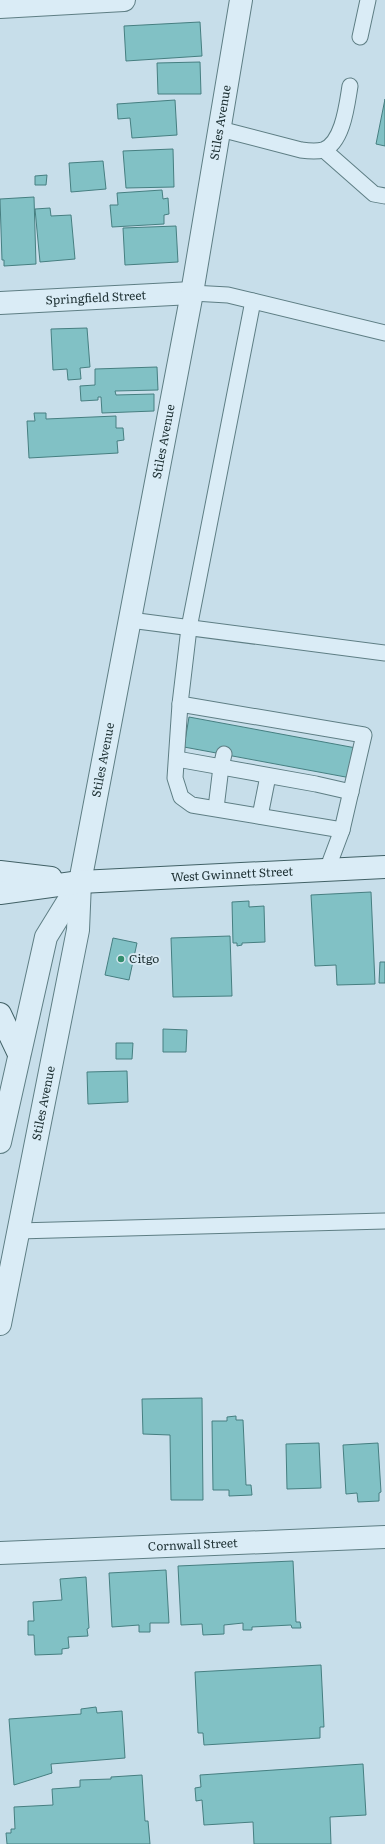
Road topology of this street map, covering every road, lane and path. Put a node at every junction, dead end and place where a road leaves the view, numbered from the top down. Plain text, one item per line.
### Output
1 (124, 0) edge
2 (241, 0) edge
3 (368, 0) edge
4 (0, 7) edge
5 (360, 37) dead end
6 (350, 86) dead end
7 (220, 129) junction
8 (324, 150) junction
9 (385, 196) edge
10 (192, 293) junction
11 (253, 301) junction
12 (0, 303) edge
13 (385, 333) edge
14 (130, 620) junction
15 (189, 628) junction
16 (385, 653) edge
17 (180, 704) junction
18 (176, 759) junction
19 (222, 760) junction
20 (268, 776) junction
21 (351, 792) junction
22 (216, 808) junction
23 (260, 816) junction
24 (342, 830) junction
25 (385, 867) edge
26 (327, 870) junction
27 (0, 872) edge
28 (80, 882) junction
29 (0, 893) edge
30 (0, 1014) edge
31 (19, 1054) junction
32 (0, 1142) edge
33 (385, 1221) edge
34 (18, 1231) junction
35 (0, 1324) edge
36 (385, 1537) edge
37 (0, 1553) edge

1 - 4 street
2 - 7 street, Stiles Avenue
3 - 5 lane
6 - 8 lane
7 - 8 lane
7 - 10 street, Stiles Avenue
8 - 9 lane
10 - 11 lane
10 - 12 street, Springfield Street
10 - 14 street, Stiles Avenue
11 - 13 lane
11 - 15 lane
14 - 15 lane
14 - 28 street, Stiles Avenue
15 - 16 lane
15 - 17 lane
17 - 18 lane
17 - 21 lane
18 - 19 lane
18 - 22 lane
19 - 20 lane
19 - 22 lane
20 - 21 lane
20 - 23 lane
21 - 24 lane
22 - 23 lane
23 - 24 lane
24 - 26 lane
25 - 26 street, West Gwinnett Street
26 - 28 street, West Gwinnett Street
27 - 28 street, West Gwinnett Street
28 - 29 street, West Gwinnett Street
28 - 31 street, Stiles Avenue
28 - 34 street, Stiles Avenue
30 - 31 street
31 - 32 street, Stiles Avenue
33 - 34 lane
34 - 35 street, Stiles Avenue
36 - 37 street, Cornwall Street

